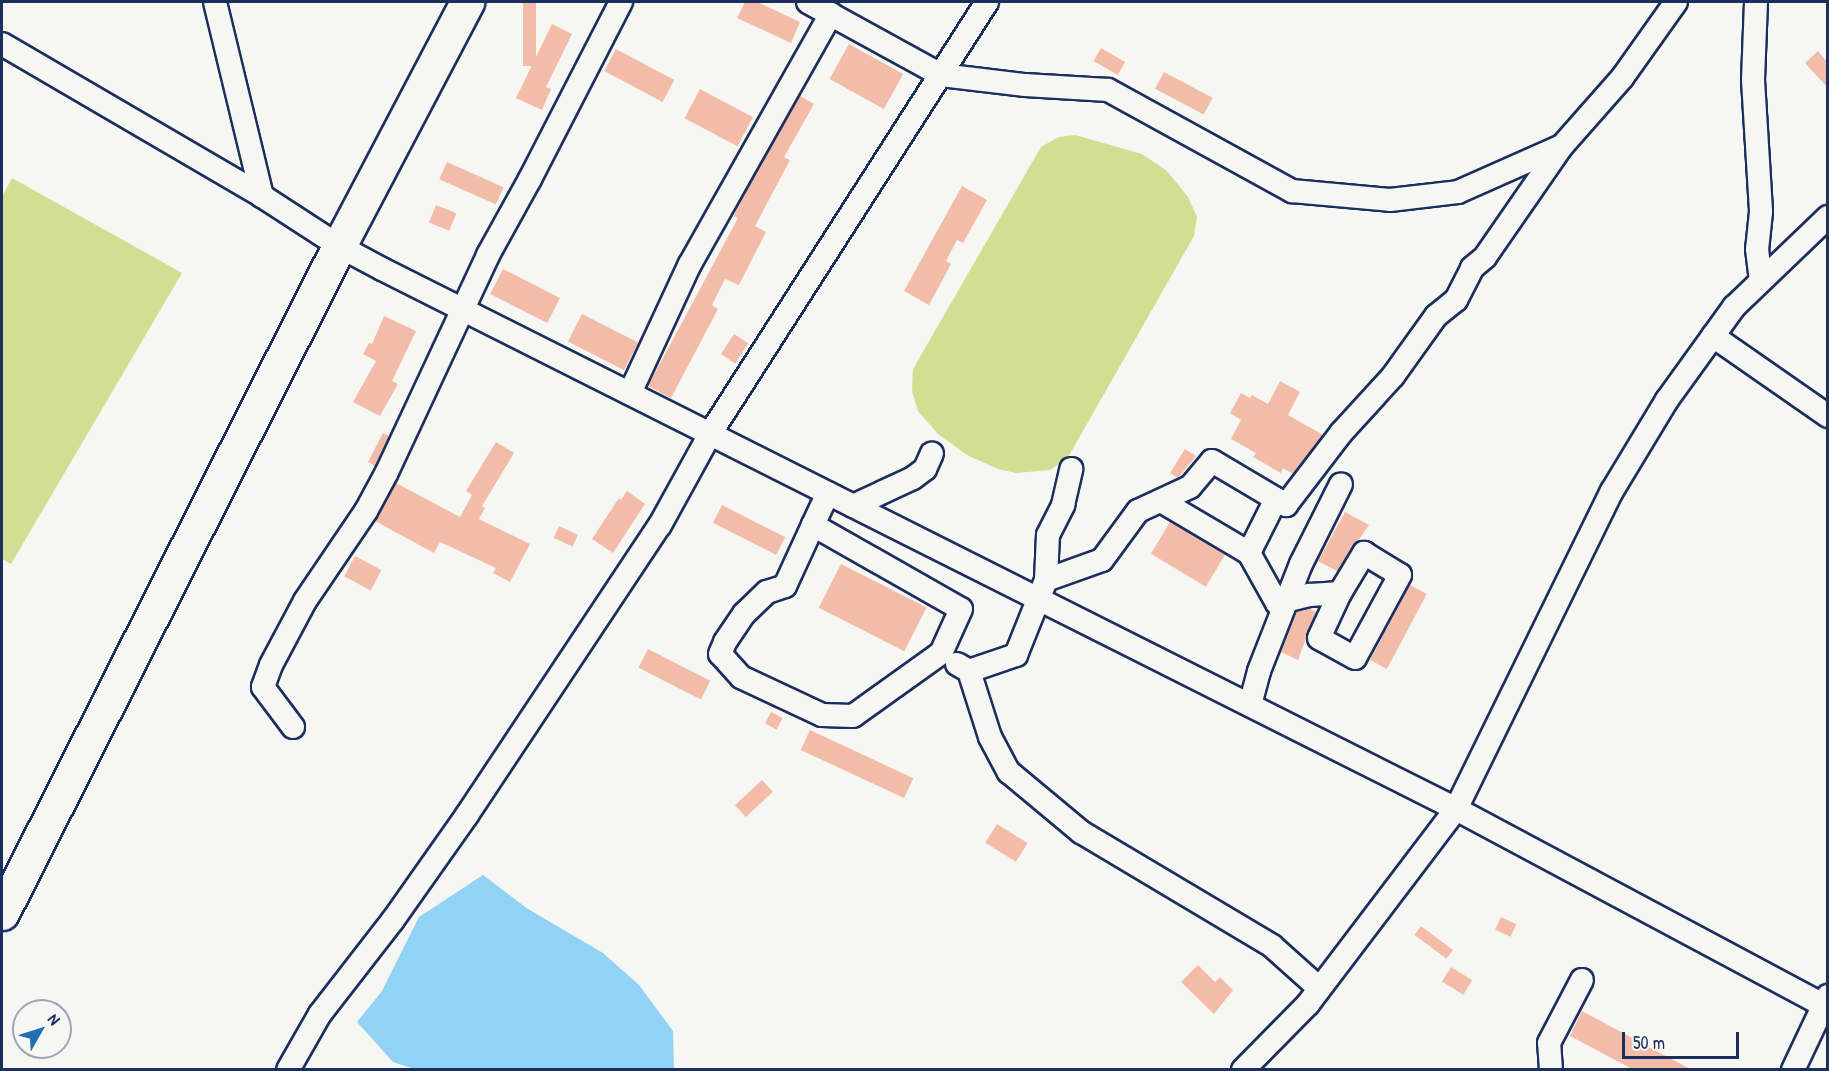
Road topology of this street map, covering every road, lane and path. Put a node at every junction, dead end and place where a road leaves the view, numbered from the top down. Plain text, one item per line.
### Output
1 (215, 2) edge
2 (468, 2) edge
3 (621, 2) edge
4 (808, 2) edge
5 (987, 2) edge
6 (1676, 2) edge
7 (1756, 2) edge
8 (831, 14) junction
9 (2, 44) edge
10 (941, 75) junction
11 (1562, 146) junction
12 (262, 196) junction
13 (1827, 217) edge
14 (339, 246) junction
15 (1761, 281) junction
16 (463, 309) junction
17 (1713, 336) junction
18 (630, 393) junction
19 (1827, 416) edge
20 (710, 434) junction
21 (932, 453) dead end
22 (1071, 469) dead end
23 (1341, 484) dead end
24 (828, 493) junction
25 (1276, 499) junction
26 (1161, 501) junction
27 (854, 506) junction
28 (813, 525) junction
29 (1248, 553) junction
30 (1043, 589) junction
31 (1340, 593) dead end
32 (1287, 601) junction
33 (941, 653) junction
34 (969, 671) junction
35 (1250, 705) junction
36 (293, 727) dead end
37 (1456, 809) junction
38 (2, 913) edge
39 (1582, 980) dead end
40 (1319, 988) junction
41 (1826, 1003) edge
42 (288, 1070) edge
43 (1243, 1070) edge
44 (1551, 1070) edge
45 (1793, 1070) edge

1 - 12 street
2 - 14 highway
3 - 16 street
4 - 8 street
5 - 10 street
6 - 11 street
7 - 15 street
8 - 10 street
8 - 18 street
9 - 12 street
10 - 11 street
10 - 20 street
11 - 25 street
12 - 14 street
13 - 15 street
14 - 16 street
14 - 38 highway
15 - 17 street
16 - 18 street
16 - 36 street
17 - 19 street
17 - 37 street
18 - 20 street
20 - 24 street
20 - 42 street
21 - 27 street
22 - 30 street
23 - 32 street
24 - 27 street
24 - 28 street
25 - 26 street
25 - 29 street
26 - 29 street
26 - 30 street
27 - 30 street
28 - 33 street
28 - 33 street
29 - 32 street
30 - 34 street
30 - 35 street
31 - 32 street
32 - 35 street
33 - 34 street
34 - 40 street
35 - 37 street
37 - 40 street
37 - 41 street
39 - 44 street
40 - 43 street
41 - 45 street

